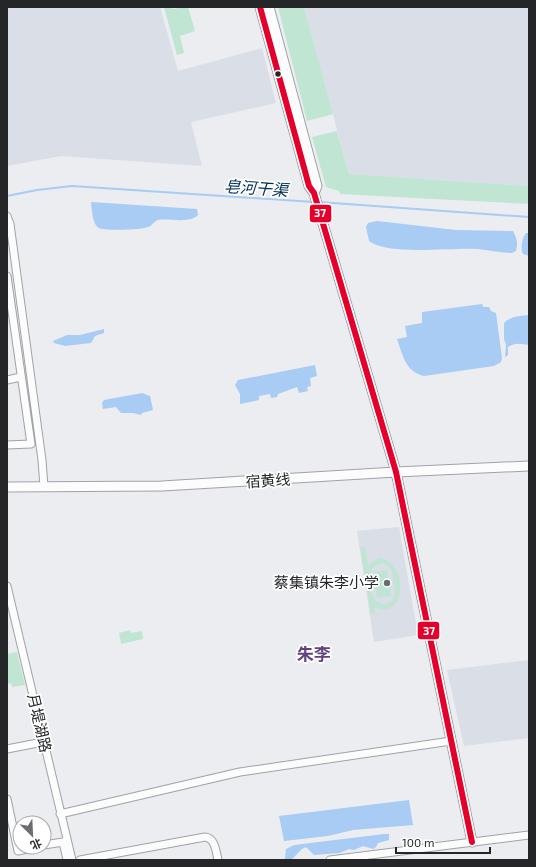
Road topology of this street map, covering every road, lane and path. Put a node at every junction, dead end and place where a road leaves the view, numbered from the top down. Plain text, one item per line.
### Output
1 (260, 7) edge
2 (269, 7) edge
3 (314, 193) junction
4 (7, 216) edge
5 (7, 276) edge
6 (30, 369) junction
7 (21, 374) junction
8 (7, 380) edge
9 (7, 445) edge
10 (529, 466) edge
11 (396, 472) junction
12 (7, 487) edge
13 (44, 487) junction
14 (7, 586) edge
15 (9, 608) edge
16 (451, 741) junction
17 (43, 742) junction
18 (7, 749) edge
19 (7, 799) edge
20 (60, 814) junction
21 (12, 823) edge
22 (529, 834) edge
23 (472, 842) junction
24 (52, 844) edge
25 (67, 860) edge
26 (72, 860) edge
27 (80, 860) edge
28 (218, 860) edge
29 (330, 860) edge

1 - 3 main road
2 - 3 main road
3 - 11 main road
4 - 6 street
5 - 7 street
6 - 7 street
6 - 13 street
7 - 8 street
7 - 9 street
10 - 11 main road, 宿黄线
11 - 13 main road, 宿黄线
11 - 16 main road
12 - 13 main road, 宿黄线
14 - 15 street, 月堤湖路
15 - 17 street, 月堤湖路
16 - 20 street
16 - 23 main road
17 - 18 street
17 - 20 street, 月堤湖路
19 - 21 street
20 - 26 street, 月堤湖路
22 - 23 street
23 - 29 street
24 - 25 street
27 - 28 street

